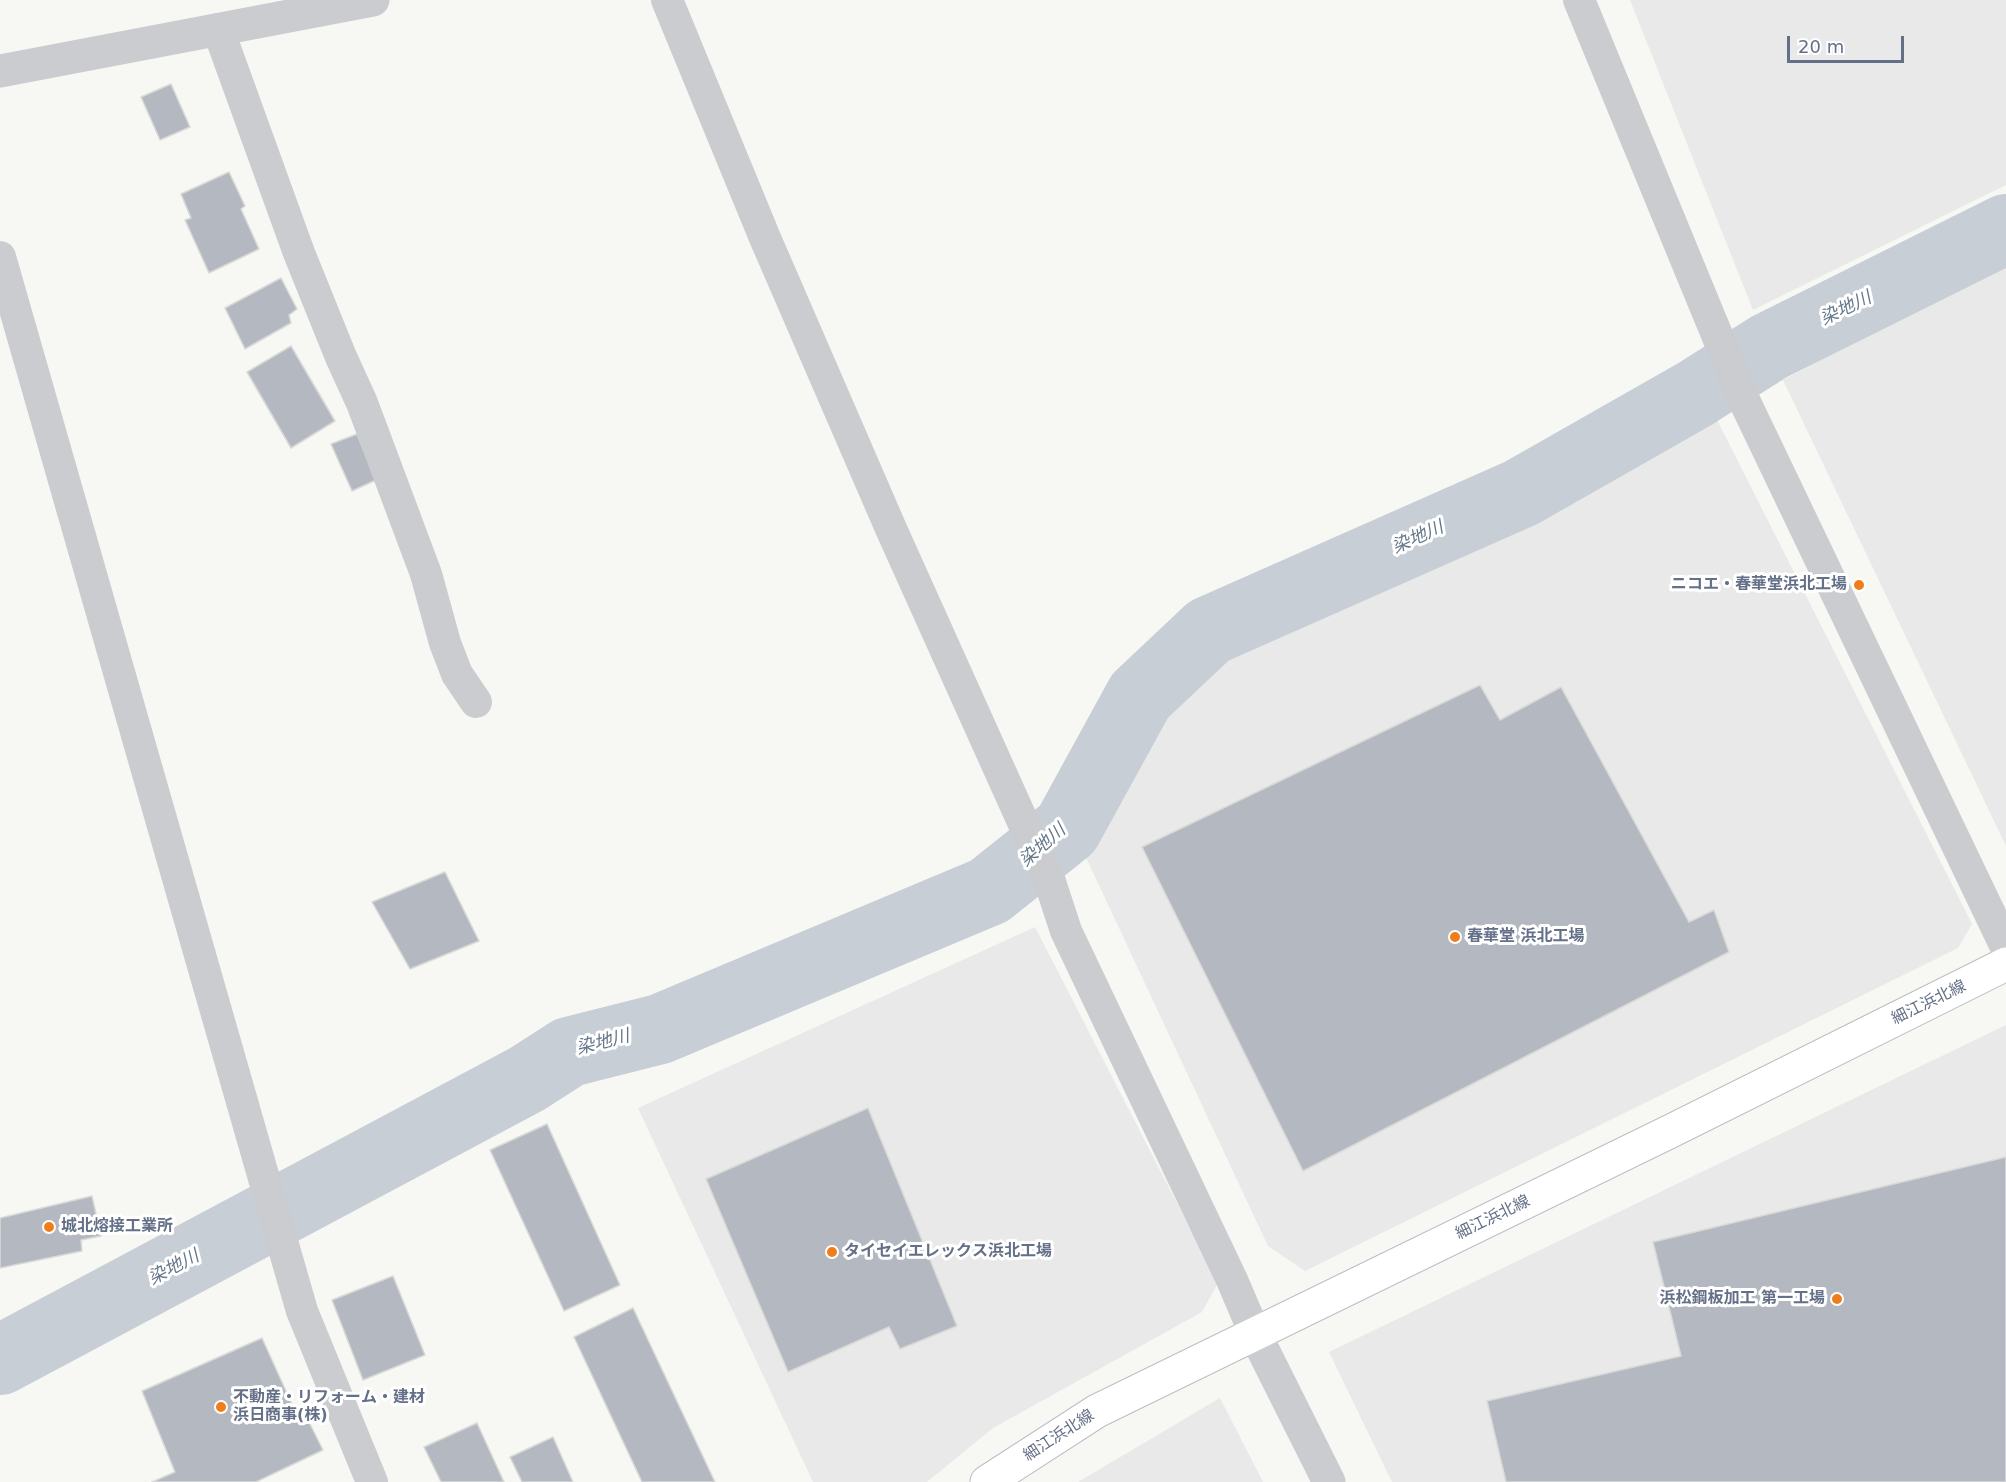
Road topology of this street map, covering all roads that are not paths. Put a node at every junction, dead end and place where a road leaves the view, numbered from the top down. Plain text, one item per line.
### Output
1 (373, 0) edge
2 (667, 0) edge
3 (1579, 0) edge
4 (218, 29) junction
5 (0, 70) edge
6 (0, 257) edge
7 (476, 702) dead end
8 (2006, 947) edge
9 (2006, 964) edge
10 (1255, 1334) junction
11 (372, 1482) edge
12 (987, 1482) edge
13 (1329, 1482) edge

1 - 4 street
2 - 10 street
3 - 8 street
4 - 5 street
4 - 7 street
6 - 11 street
9 - 10 main road, 細江浜北線
10 - 12 main road, 細江浜北線
10 - 13 street

